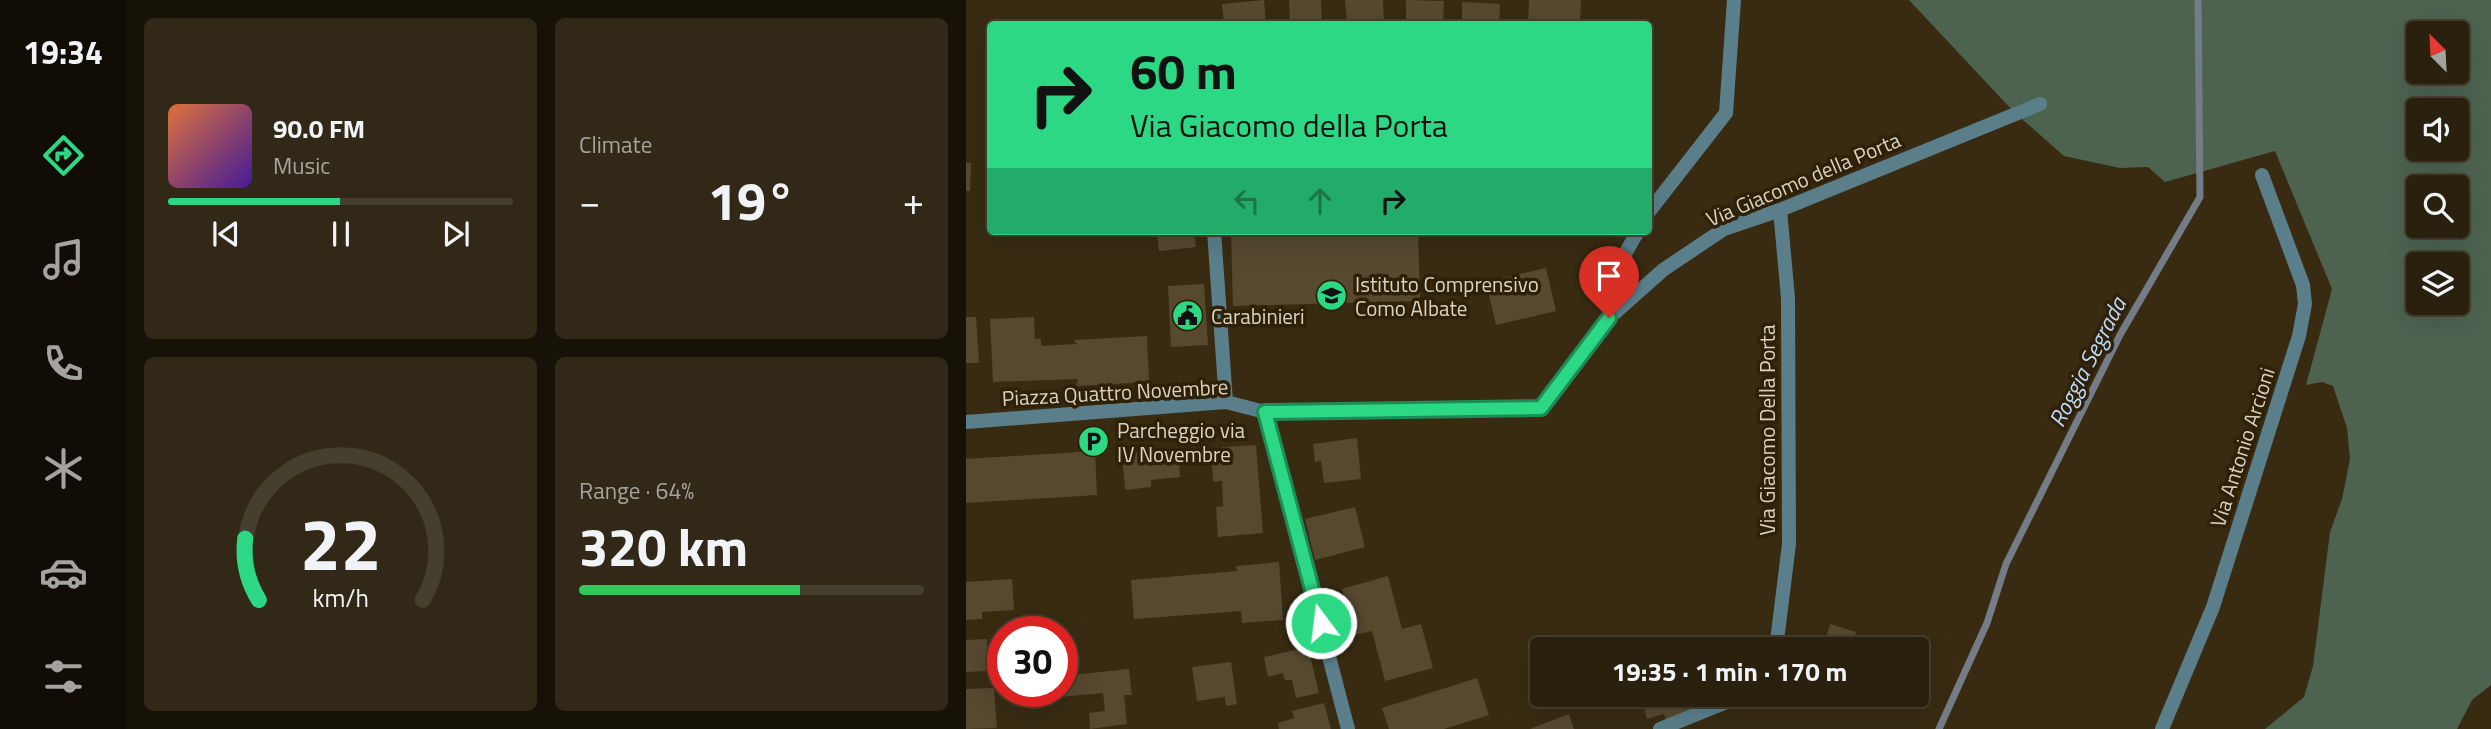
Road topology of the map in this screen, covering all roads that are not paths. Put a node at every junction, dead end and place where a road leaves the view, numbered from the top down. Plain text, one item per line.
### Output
1 (1734, 0) edge
2 (2040, 104) dead end
3 (2262, 175) dead end
4 (1652, 208) edge
5 (1780, 210) junction
6 (1214, 235) edge
7 (1636, 235) edge
8 (1609, 318) junction
9 (1226, 402) junction
10 (1265, 412) junction
11 (966, 422) edge
12 (1777, 637) edge
13 (1714, 707) edge
14 (1348, 729) edge
15 (1660, 729) edge
16 (2162, 729) edge

1 - 4 street
2 - 5 street, Via Giacomo della Porta
3 - 16 street, Via Antonio Arcioni
5 - 8 street, Via Giacomo della Porta
5 - 12 street, Via Giacomo Della Porta
6 - 9 street
7 - 8 street
8 - 10 street, Via Giacomo della Porta
9 - 10 street, Piazza Quattro Novembre
9 - 11 street, Piazza Quattro Novembre
10 - 14 street
13 - 15 street

